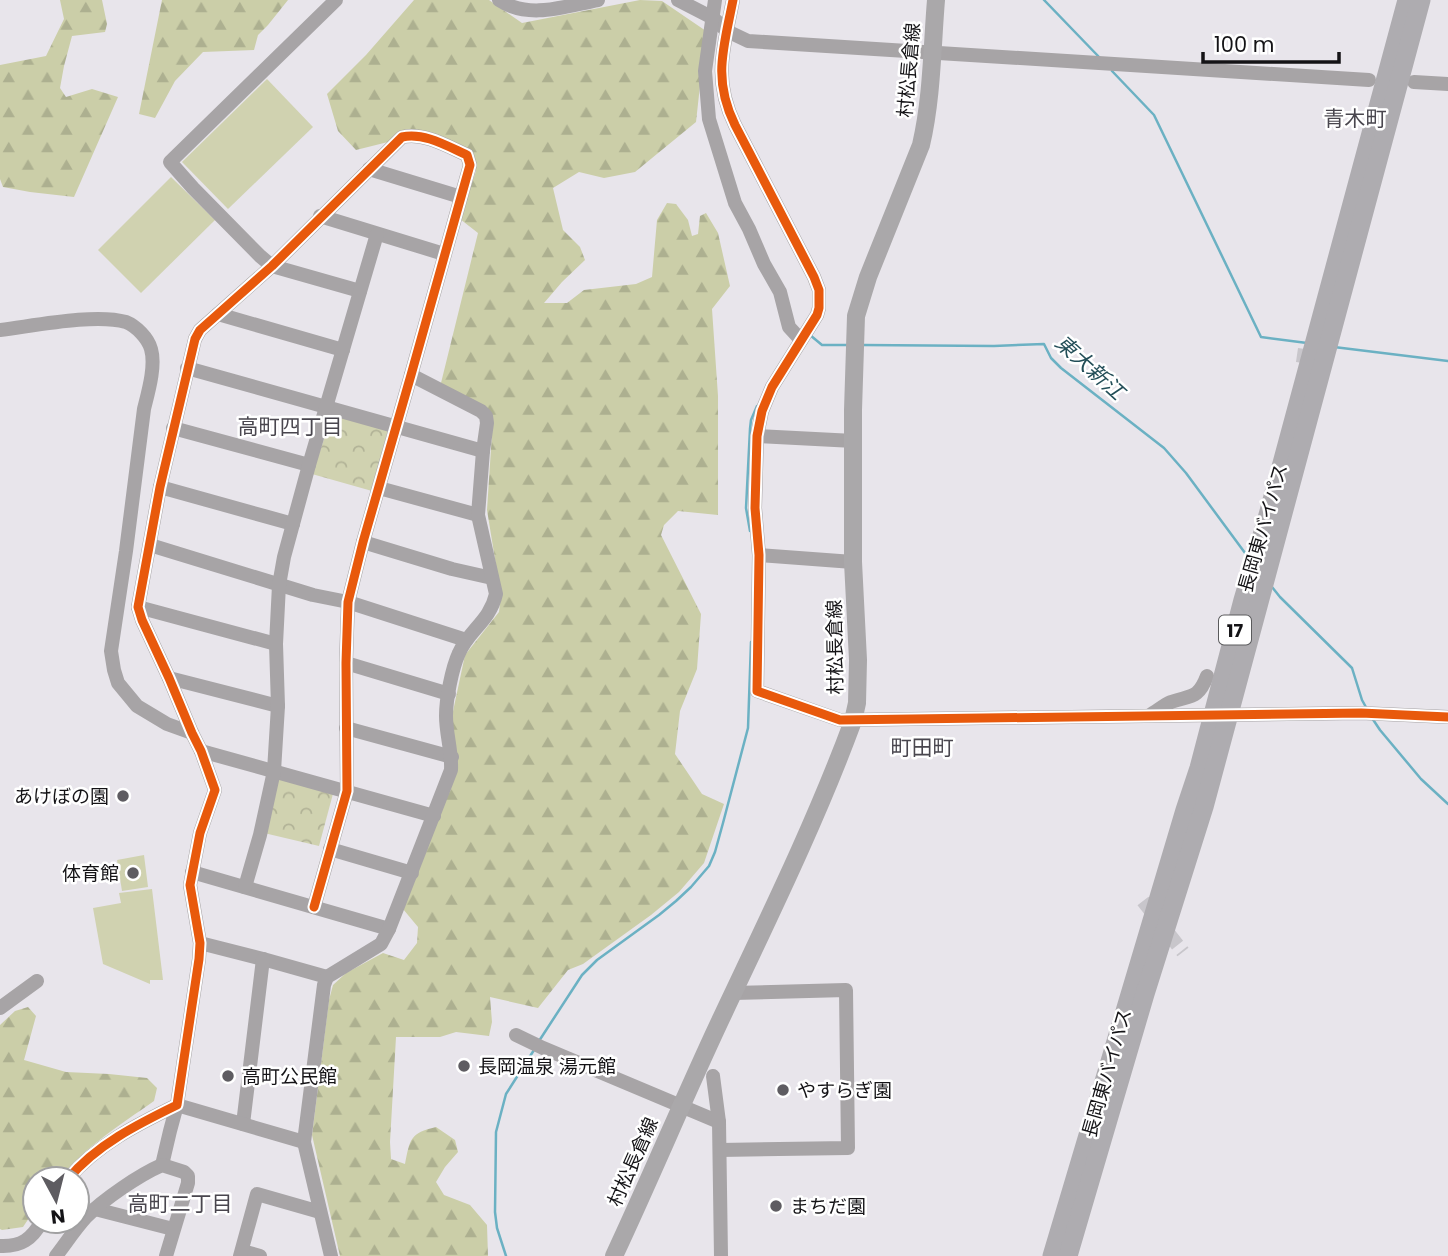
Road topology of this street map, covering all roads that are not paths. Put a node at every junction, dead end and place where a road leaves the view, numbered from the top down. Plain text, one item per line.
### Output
1 (336, 0) edge
2 (499, 0) edge
3 (598, 0) edge
4 (678, 0) edge
5 (715, 0) edge
6 (733, 0) edge
7 (936, 0) edge
8 (1407, 0) edge
9 (1421, 0) edge
10 (713, 18) junction
11 (727, 31) junction
12 (932, 53) junction
13 (1369, 80) dead end
14 (1414, 82) dead end
15 (1448, 84) edge
16 (369, 169) junction
17 (461, 197) junction
18 (320, 216) junction
19 (377, 234) junction
20 (444, 254) junction
21 (272, 266) junction
22 (360, 291) junction
23 (218, 314) junction
24 (0, 330) edge
25 (802, 340) junction
26 (343, 351) junction
27 (187, 368) junction
28 (411, 375) junction
29 (327, 407) junction
30 (173, 428) junction
31 (396, 428) junction
32 (757, 436) junction
33 (854, 441) junction
34 (483, 451) junction
35 (309, 465) junction
36 (160, 487) junction
37 (379, 488) junction
38 (478, 515) junction
39 (293, 524) junction
40 (363, 542) junction
41 (150, 545) junction
42 (759, 555) junction
43 (853, 562) junction
44 (492, 578) junction
45 (279, 585) junction
46 (348, 602) junction
47 (138, 607) junction
48 (466, 640) junction
49 (276, 644) junction
50 (346, 663) junction
51 (1207, 676) dead end
52 (169, 678) junction
53 (449, 694) junction
54 (278, 706) junction
55 (1221, 715) junction
56 (1149, 716) junction
57 (1448, 717) edge
58 (853, 720) junction
59 (346, 728) junction
60 (192, 733) junction
61 (201, 751) junction
62 (452, 757) junction
63 (274, 771) junction
64 (346, 792) junction
65 (434, 816) junction
66 (330, 849) junction
67 (192, 872) junction
68 (412, 873) junction
69 (245, 887) junction
70 (314, 907) junction
71 (389, 929) junction
72 (200, 943) junction
73 (263, 959) junction
74 (327, 977) junction
75 (37, 981) dead end
76 (733, 993) junction
77 (0, 1008) edge
78 (516, 1035) dead end
79 (713, 1076) dead end
80 (177, 1105) junction
81 (681, 1105) junction
82 (719, 1122) junction
83 (243, 1124) junction
84 (304, 1142) junction
85 (720, 1150) junction
86 (81, 1165) edge
87 (162, 1165) junction
88 (94, 1209) junction
89 (320, 1212) junction
90 (173, 1229) junction
91 (33, 1235) edge
92 (0, 1246) edge
93 (241, 1253) edge
94 (56, 1256) edge
95 (166, 1256) edge
96 (260, 1256) edge
97 (331, 1256) edge
98 (614, 1256) edge
99 (721, 1256) edge
100 (1052, 1256) edge
101 (1068, 1256) edge

1 - 21 street
2 - 3 street
4 - 10 street
5 - 10 street
6 - 11 street
7 - 12 main road, 村松長倉線
8 - 55 highway, 長岡東バイパス / 17
9 - 55 highway, 長岡東バイパス / 17
10 - 11 street
10 - 25 street
11 - 12 street
11 - 25 street
12 - 13 street
12 - 33 main road, 村松長倉線
14 - 15 street
16 - 17 street
16 - 17 street
16 - 18 street
17 - 20 street
18 - 19 street
18 - 21 street
19 - 20 street
19 - 22 street
20 - 28 street
21 - 22 street
21 - 23 street
22 - 26 street
23 - 26 street
23 - 27 street
24 - 60 street
25 - 32 street
26 - 29 street
27 - 29 street
27 - 30 street
28 - 31 street
28 - 34 street
29 - 31 street
29 - 35 street
30 - 35 street
30 - 36 street
31 - 34 street
31 - 37 street
32 - 33 street
32 - 42 street
33 - 43 main road, 村松長倉線
34 - 38 street
35 - 39 street
36 - 39 street
36 - 41 street
37 - 38 street
37 - 40 street
38 - 44 street
39 - 45 street
40 - 44 street
40 - 46 street
41 - 45 street
41 - 47 street
42 - 43 street
42 - 58 street
43 - 58 main road, 村松長倉線
44 - 48 street
45 - 46 street
45 - 49 street
46 - 48 street
46 - 50 street
47 - 49 street
47 - 52 street
48 - 53 street
49 - 54 street
50 - 53 street
50 - 59 street
51 - 56 street
52 - 54 street
52 - 60 street
53 - 62 street
54 - 63 street
55 - 56 street
55 - 57 street
55 - 100 highway, 長岡東バイパス / 17
55 - 101 highway, 長岡東バイパス / 17
56 - 58 street
58 - 76 main road, 村松長倉線
59 - 62 street
59 - 64 street
60 - 61 street
61 - 63 street
61 - 67 street
62 - 65 street
63 - 64 street
63 - 69 street
64 - 65 street
64 - 66 street
65 - 68 street
66 - 68 street
66 - 70 street
67 - 69 street
67 - 72 street
68 - 71 street
69 - 70 street
70 - 71 street
71 - 74 street
72 - 73 street
72 - 80 street
73 - 74 street
73 - 83 street
74 - 84 street
75 - 77 street
76 - 81 main road, 村松長倉線
76 - 85 street
78 - 81 street
79 - 82 street
80 - 83 street
80 - 86 street
80 - 87 street
81 - 82 street
81 - 98 main road, 村松長倉線
82 - 85 street
83 - 84 street
84 - 89 street
85 - 99 street
87 - 88 street
87 - 90 street
88 - 90 street
88 - 94 street
89 - 93 street
89 - 97 street
90 - 95 street
91 - 92 street
93 - 96 street

